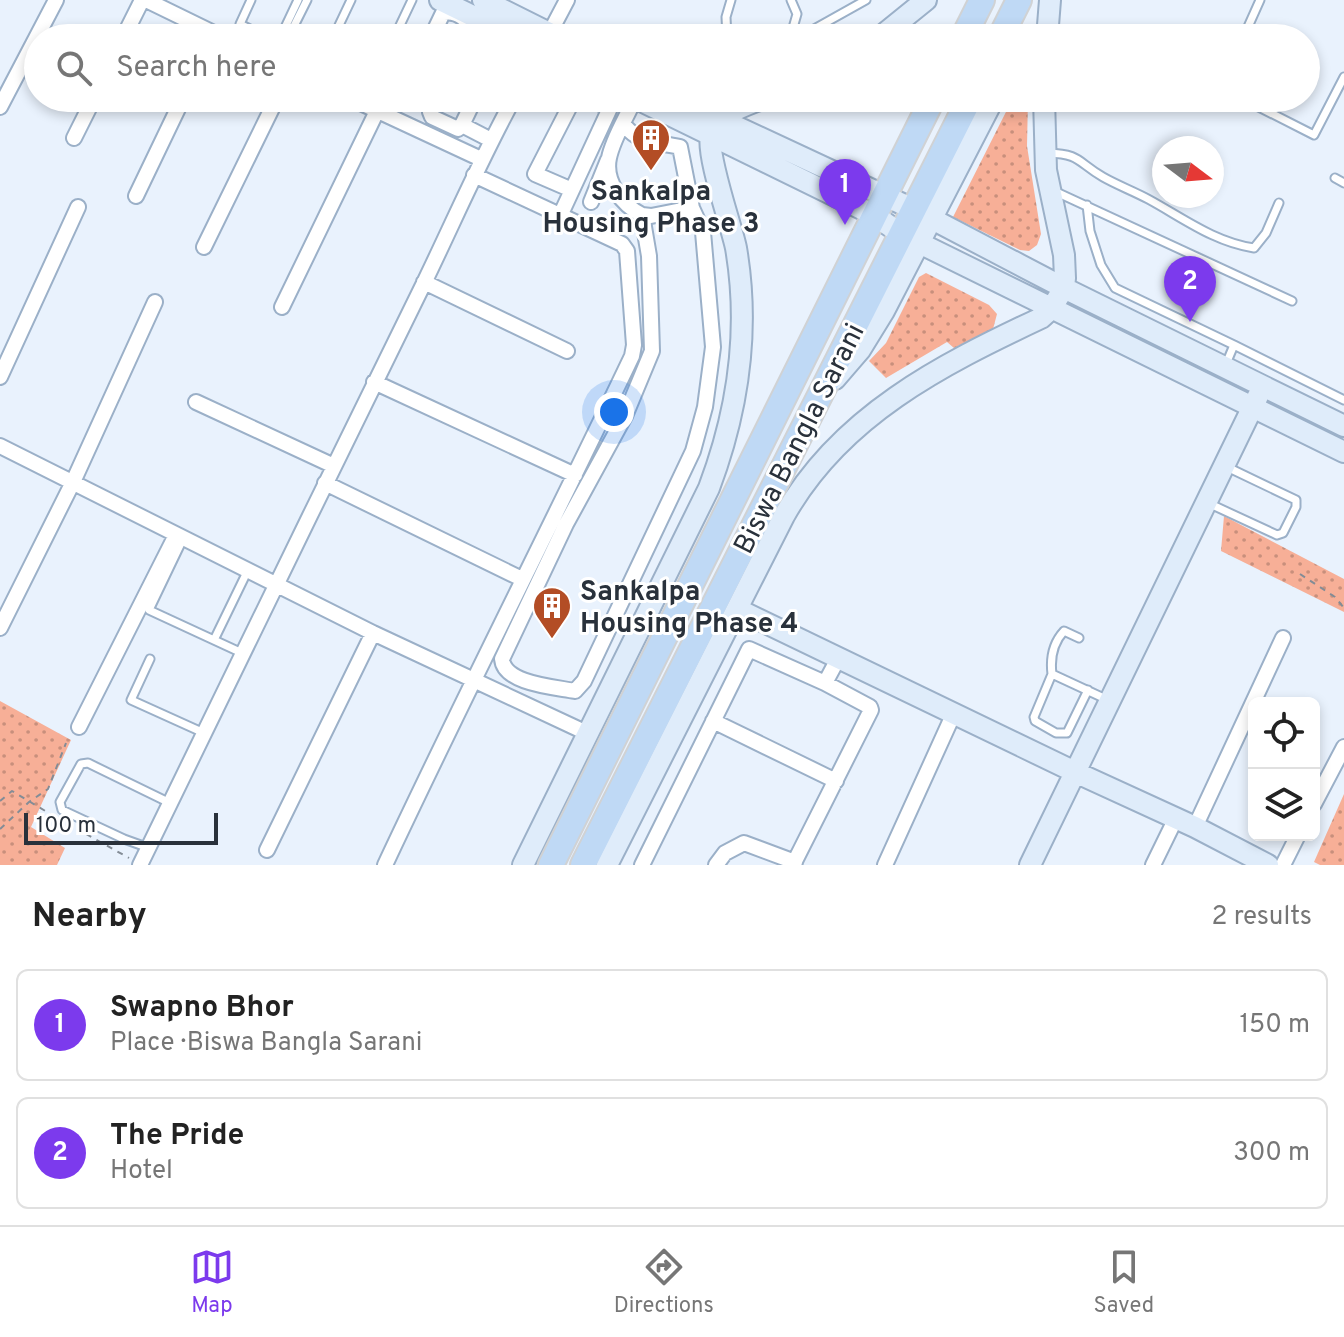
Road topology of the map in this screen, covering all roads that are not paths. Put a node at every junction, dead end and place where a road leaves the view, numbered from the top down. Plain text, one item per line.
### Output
1 (56, 0) edge
2 (144, 0) edge
3 (251, 0) edge
4 (298, 0) edge
5 (307, 0) edge
6 (351, 0) edge
7 (412, 0) edge
8 (440, 0) edge
9 (483, 0) edge
10 (567, 0) edge
11 (731, 0) edge
12 (791, 0) edge
13 (866, 0) edge
14 (926, 0) edge
15 (982, 0) edge
16 (1019, 0) edge
17 (1050, 0) edge
18 (1260, 0) edge
19 (508, 6) edge
20 (43, 24) edge
21 (131, 24) edge
22 (193, 24) edge
23 (240, 24) edge
24 (287, 24) edge
25 (295, 24) edge
26 (340, 24) edge
27 (401, 24) edge
28 (438, 24) edge
29 (470, 24) edge
30 (489, 24) edge
31 (534, 24) edge
32 (556, 24) edge
33 (726, 24) edge
34 (794, 24) edge
35 (823, 24) edge
36 (896, 24) edge
37 (970, 24) edge
38 (1007, 24) edge
39 (1048, 24) edge
40 (1249, 24) edge
41 (24, 61) edge
42 (1344, 77) edge
43 (0, 107) edge
44 (87, 112) edge
45 (176, 112) edge
46 (270, 112) edge
47 (377, 112) edge
48 (379, 112) edge
49 (430, 112) edge
50 (468, 112) edge
51 (506, 112) edge
52 (567, 112) edge
53 (608, 112) edge
54 (629, 112) edge
55 (672, 112) edge
56 (696, 112) edge
57 (741, 112) edge
58 (926, 112) edge
59 (964, 112) edge
60 (985, 112) edge
61 (1044, 112) edge
62 (1269, 112) edge
63 (462, 125) junction
64 (624, 125) junction
65 (715, 128) junction
66 (74, 138) dead end
67 (491, 140) junction
68 (1044, 153) junction
69 (481, 159) junction
70 (609, 160) junction
71 (474, 175) junction
72 (1335, 178) dead end
73 (1344, 183) edge
74 (1049, 189) junction
75 (572, 190) junction
76 (136, 196) dead end
77 (591, 202) dead end
78 (1279, 203) dead end
79 (1087, 205) junction
80 (878, 206) junction
81 (78, 207) dead end
82 (692, 208) junction
83 (923, 214) junction
84 (642, 215) junction
85 (560, 216) junction
86 (910, 239) junction
87 (204, 247) dead end
88 (424, 282) junction
89 (1064, 288) junction
90 (1292, 301) dead end
91 (155, 302) dead end
92 (282, 307) dead end
93 (1051, 309) junction
94 (1234, 345) junction
95 (567, 351) dead end
96 (1225, 366) junction
97 (0, 377) edge
98 (374, 382) junction
99 (1264, 385) junction
100 (1344, 400) edge
101 (196, 402) dead end
102 (1253, 407) junction
103 (1344, 426) edge
104 (0, 446) edge
105 (1344, 452) edge
106 (334, 466) junction
107 (1225, 466) junction
108 (575, 475) junction
109 (73, 482) junction
110 (325, 483) junction
111 (1208, 503) junction
112 (180, 537) junction
113 (248, 570) junction
114 (522, 579) junction
115 (275, 584) junction
116 (737, 609) junction
117 (0, 628) edge
118 (373, 633) junction
119 (1079, 638) dead end
120 (1283, 638) dead end
121 (214, 640) junction
122 (242, 653) junction
123 (839, 657) junction
124 (150, 659) dead end
125 (508, 673) junction
126 (1052, 674) junction
127 (472, 679) junction
128 (825, 683) junction
129 (1088, 690) junction
130 (499, 692) junction
131 (1110, 701) junction
132 (954, 713) junction
133 (713, 721) junction
134 (79, 727) dead end
135 (204, 733) junction
136 (589, 734) junction
137 (1344, 747) edge
138 (1075, 772) junction
139 (836, 781) junction
140 (1320, 793) edge
141 (170, 803) junction
142 (1176, 818) junction
143 (1195, 827) junction
144 (1295, 841) edge
145 (149, 848) junction
146 (267, 850) dead end
147 (794, 863) edge
148 (140, 865) edge
149 (385, 865) edge
150 (523, 865) edge
151 (551, 865) edge
152 (583, 865) edge
153 (607, 865) edge
154 (642, 865) edge
155 (716, 865) edge
156 (885, 865) edge
157 (1030, 865) edge
158 (1153, 865) edge
159 (1268, 865) edge
160 (1283, 865) edge

1 - 20 street
2 - 21 street
2 - 22 street
3 - 23 lane
4 - 24 lane
5 - 25 lane
6 - 26 lane
7 - 27 lane
8 - 30 street
9 - 19 street
10 - 32 street
11 - 33 lane
12 - 34 lane
13 - 35 lane
14 - 36 street
15 - 37 main road
16 - 38 main road
17 - 39 street
18 - 40 lane
19 - 31 street
28 - 29 street
41 - 43 street
42 - 62 lane
44 - 66 street
45 - 76 street
46 - 87 street
47 - 92 street
48 - 69 street
49 - 63 street
50 - 63 street
51 - 67 street
52 - 75 street
53 - 75 street
54 - 64 street
55 - 65 street
56 - 65 street
57 - 65 street
58 - 80 main road, Biswa Bangla Sarani
59 - 83 main road, Biswa Bangla Sarani
60 - 83 street
61 - 68 street
63 - 67 street
64 - 70 street
64 - 82 street
65 - 80 street
65 - 136 street
67 - 69 street
68 - 74 street
68 - 78 lane
69 - 71 street
70 - 77 street
70 - 84 street
71 - 85 street
71 - 88 street
72 - 73 lane
74 - 79 lane
74 - 89 street
75 - 85 street
79 - 90 lane
79 - 94 lane
80 - 83 street
80 - 86 street
80 - 151 main road, Biswa Bangla Sarani
81 - 97 street
82 - 84 street
82 - 125 street
83 - 86 main road, Biswa Bangla Sarani
83 - 89 street
84 - 125 street
85 - 108 street
86 - 93 street
86 - 152 main road, Biswa Bangla Sarani
88 - 95 street
88 - 98 street
89 - 93 street
89 - 96 street
91 - 109 street
93 - 102 street
93 - 116 street
94 - 96 lane
94 - 100 lane
96 - 99 street
98 - 106 street
98 - 108 street
99 - 102 street
99 - 103 street
101 - 106 street
102 - 105 street
102 - 107 street
104 - 109 street
106 - 110 street
107 - 111 street
107 - 111 lane
108 - 114 street
109 - 112 street
109 - 117 street
110 - 114 street
110 - 115 street
111 - 131 street
112 - 113 street
112 - 121 lane
112 - 134 street
113 - 115 street
113 - 121 lane
114 - 127 street
115 - 118 street
115 - 122 street
116 - 123 street
116 - 153 street
118 - 127 street
118 - 146 street
119 - 126 lane
120 - 143 street
121 - 122 lane
122 - 135 street
123 - 128 street
123 - 132 street
124 - 135 lane
125 - 130 street
126 - 129 lane
126 - 129 lane
127 - 130 street
127 - 149 street
128 - 133 street
128 - 139 street
129 - 131 lane
130 - 136 street
131 - 138 street
132 - 138 street
132 - 156 street
133 - 139 street
133 - 154 street
135 - 141 street
136 - 150 street
137 - 140 street
138 - 142 street
138 - 157 street
139 - 147 street
141 - 145 street
141 - 145 lane
142 - 143 street
142 - 158 street
143 - 159 street
144 - 160 street
145 - 148 street
147 - 155 street

